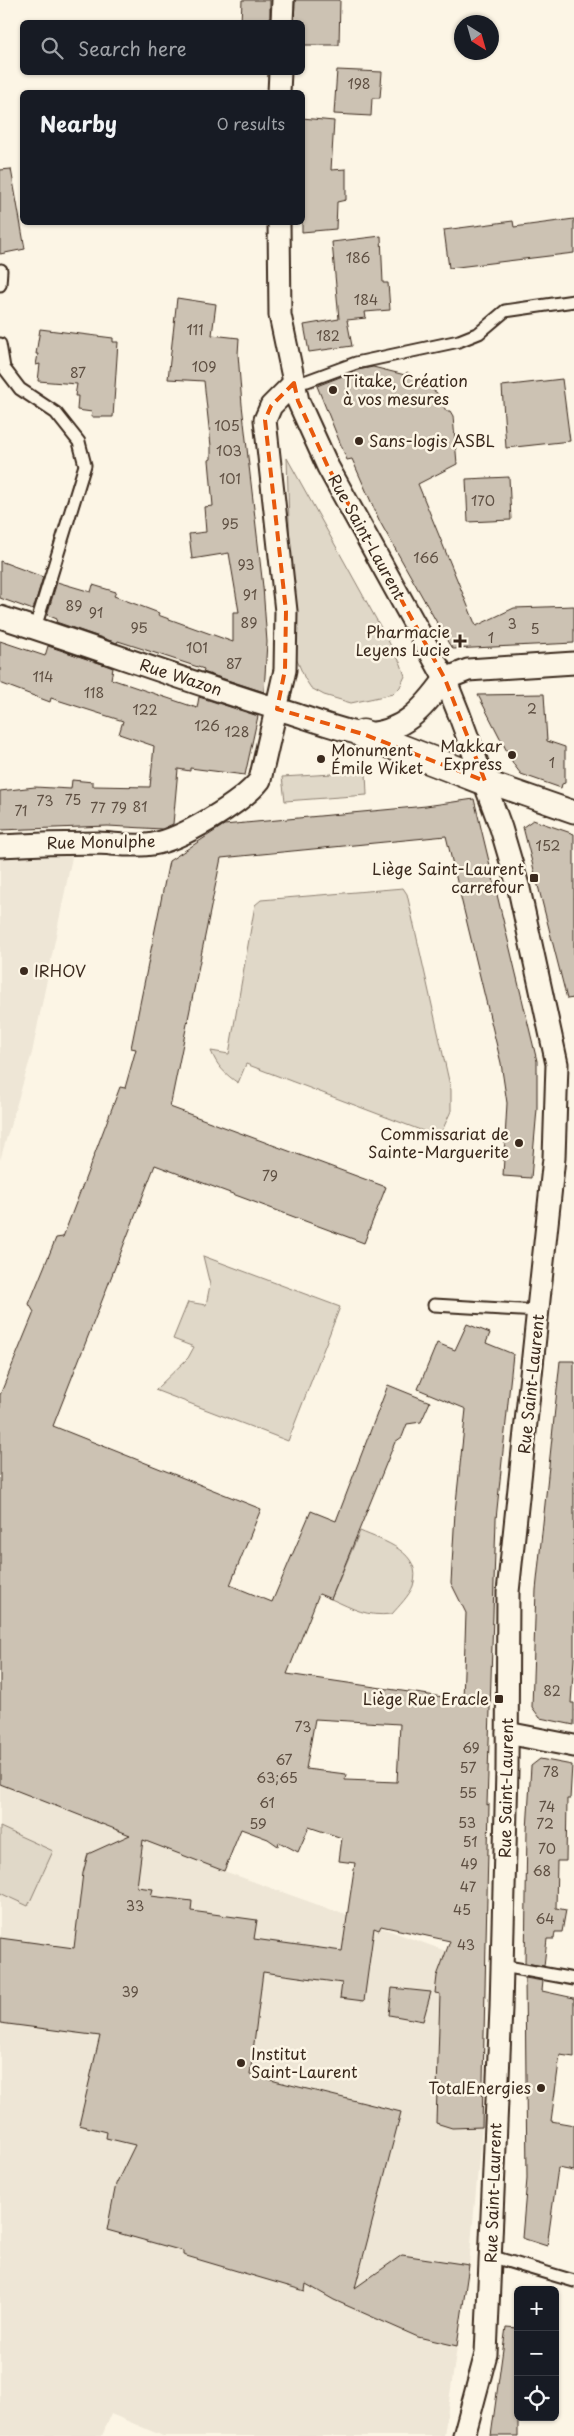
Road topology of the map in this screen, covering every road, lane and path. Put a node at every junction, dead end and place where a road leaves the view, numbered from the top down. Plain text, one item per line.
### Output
1 (283, 0) edge
2 (282, 20) edge
3 (280, 75) edge
4 (279, 90) edge
5 (279, 225) edge
6 (1, 270) edge
7 (0, 285) edge
8 (574, 301) edge
9 (0, 344) edge
10 (294, 383) junction
11 (0, 617) edge
12 (35, 628) junction
13 (574, 662) edge
14 (445, 680) junction
15 (277, 709) junction
16 (363, 734) junction
17 (485, 782) junction
18 (574, 812) edge
19 (0, 846) edge
20 (564, 1159) edge
21 (434, 1305) dead end
22 (540, 1311) junction
23 (507, 1733) junction
24 (574, 1746) edge
25 (502, 1966) junction
26 (574, 1979) edge
27 (490, 2256) junction
28 (574, 2281) edge
29 (464, 2436) edge

1 - 2 street
3 - 4 street
5 - 10 street, Rue Saint-Laurent
6 - 7 lane
8 - 10 lane
9 - 12 lane
10 - 14 street, Rue Saint-Laurent
10 - 15 street
11 - 12 street, Rue Wazon
12 - 15 street, Rue Wazon
13 - 14 street
14 - 16 street, Rue Wazon
14 - 17 street, Rue Saint-Laurent
15 - 16 street, Rue Wazon
15 - 19 street, Rue Monulphe
16 - 17 street, Rue Wazon
17 - 18 street
17 - 20 street, Rue Saint-Laurent
20 - 22 street, Rue Saint-Laurent
21 - 22 lane
22 - 23 street, Rue Saint-Laurent
23 - 24 street
23 - 25 street, Rue Saint-Laurent
25 - 26 lane
25 - 27 street, Rue Saint-Laurent
27 - 28 lane
27 - 29 street, Rue Saint-Laurent

